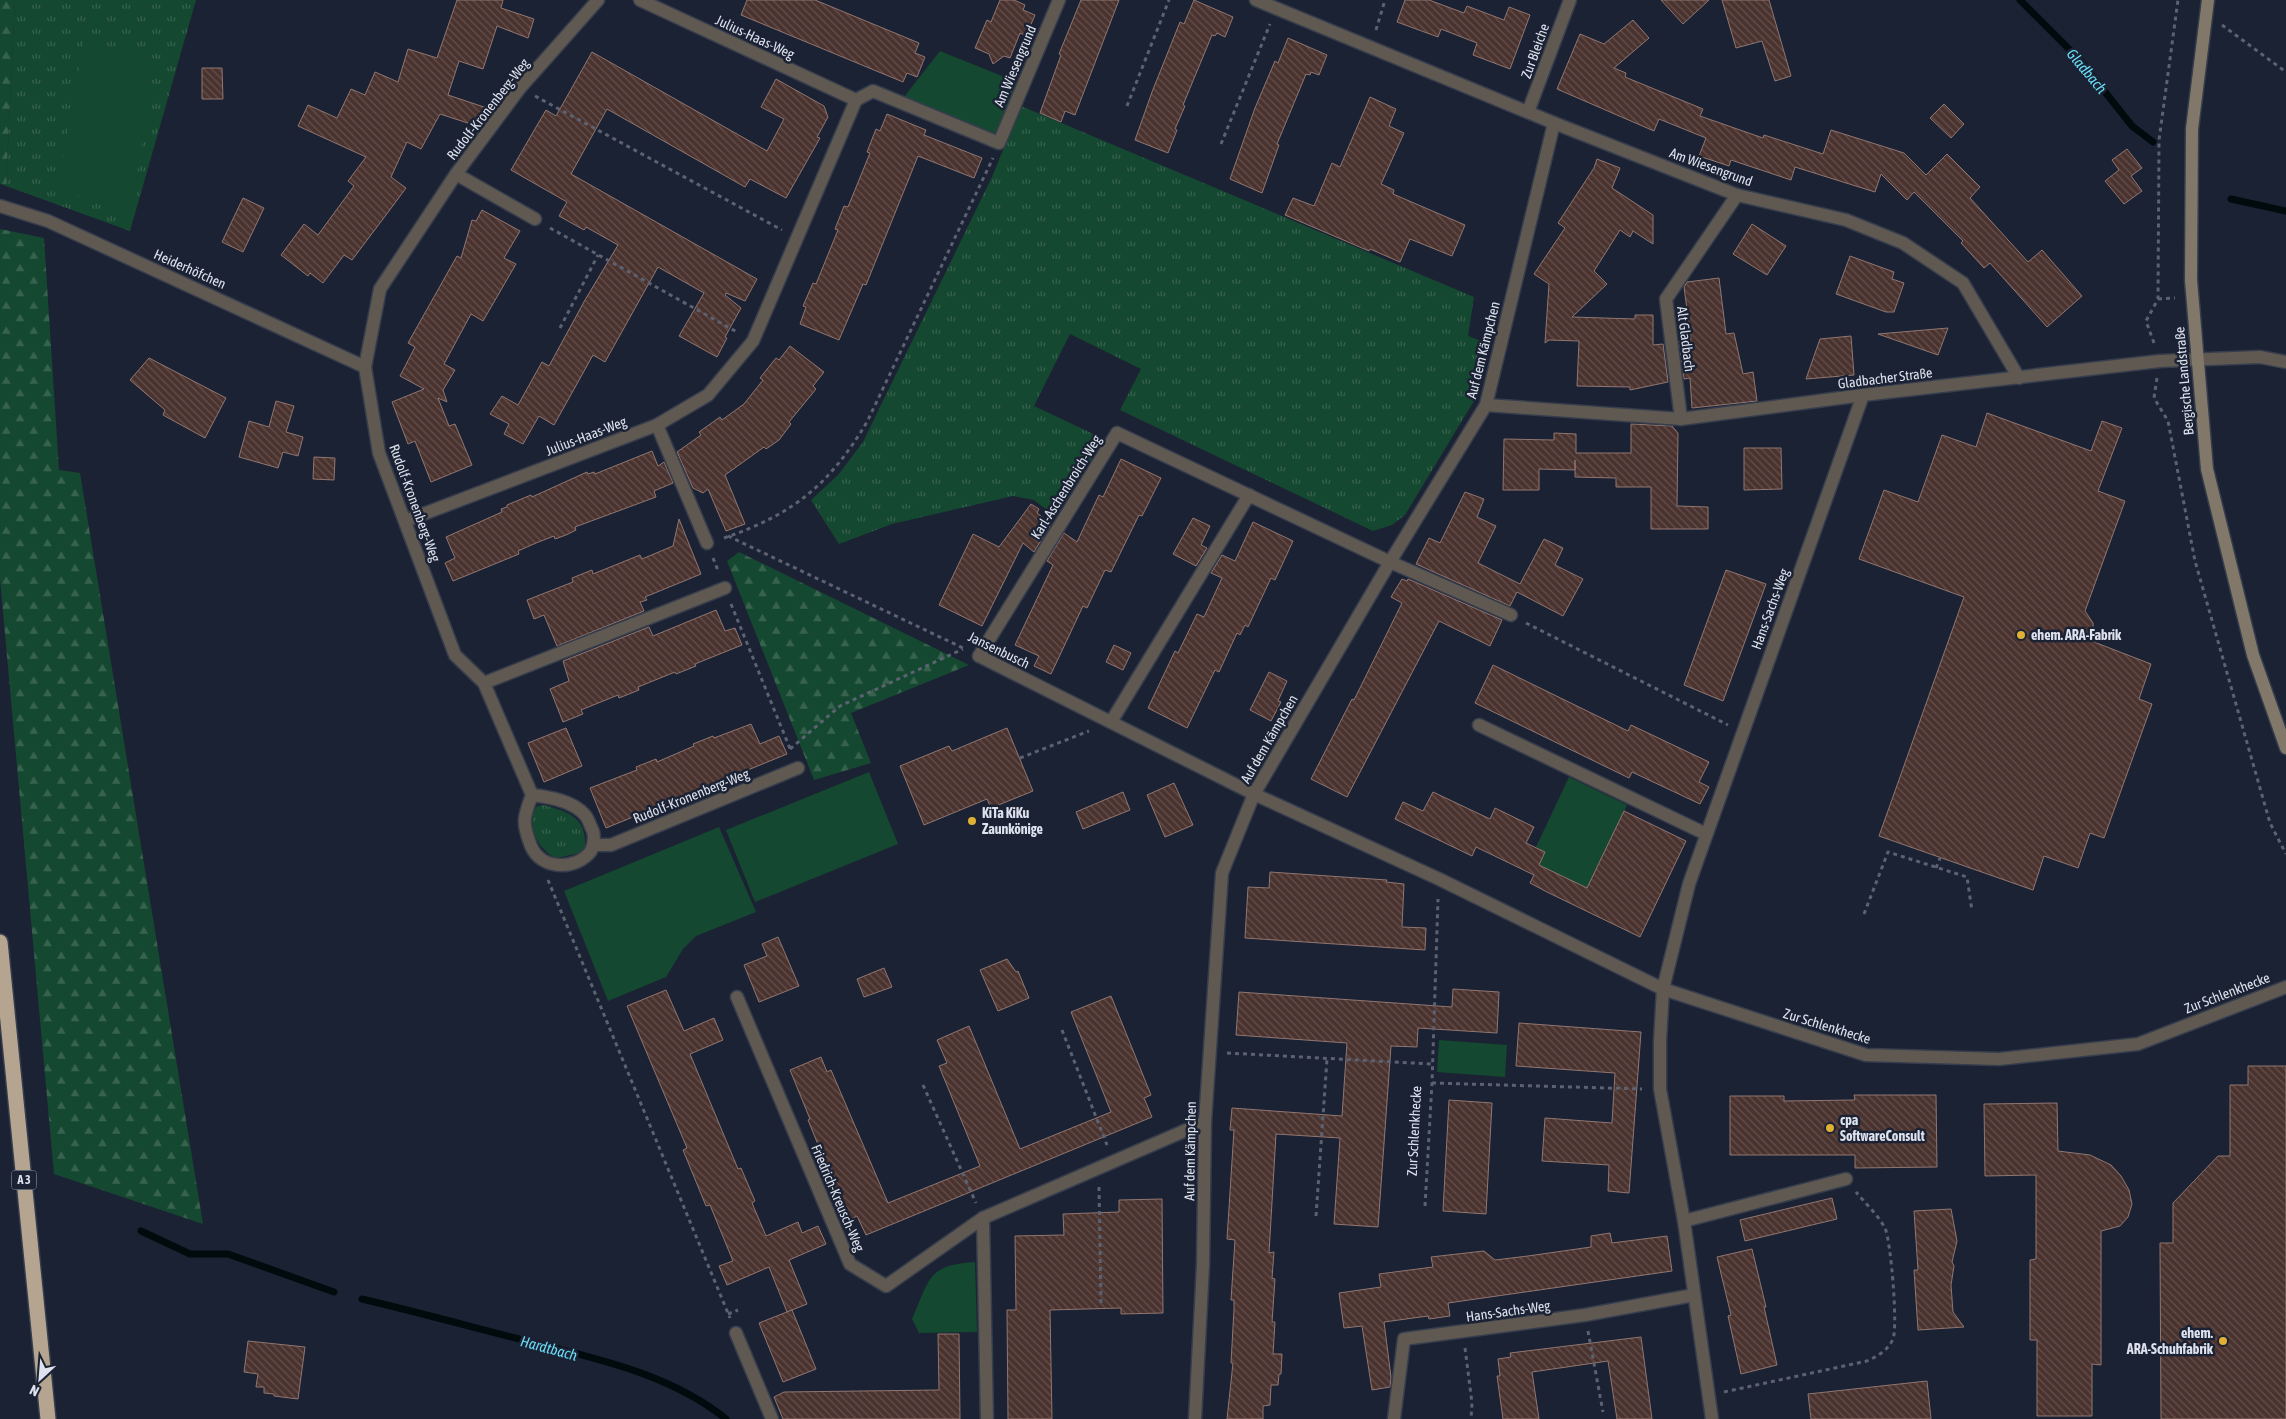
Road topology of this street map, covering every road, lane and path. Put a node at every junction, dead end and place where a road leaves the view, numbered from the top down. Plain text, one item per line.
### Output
1 (598, 0) edge
2 (640, 0) edge
3 (1059, 0) edge
4 (1169, 0) edge
5 (1256, 0) edge
6 (1385, 0) edge
7 (1570, 0) edge
8 (2178, 0) edge
9 (2208, 0) edge
10 (1277, 8) junction
11 (2205, 13) junction
12 (1371, 48) junction
13 (2286, 72) edge
14 (520, 88) junction
15 (856, 100) junction
16 (1126, 106) dead end
17 (1528, 112) junction
18 (1554, 123) junction
19 (999, 143) junction
20 (1220, 144) dead end
21 (456, 174) junction
22 (1737, 195) junction
23 (6, 207) edge
24 (535, 220) joint
25 (798, 238) junction
26 (598, 255) junction
27 (560, 328) dead end
28 (753, 340) junction
29 (2196, 359) junction
30 (2160, 361) junction
31 (2286, 362) edge
32 (365, 367) junction
33 (2019, 378) junction
34 (1863, 395) junction
35 (1486, 405) junction
36 (1681, 419) junction
37 (657, 425) junction
38 (1249, 495) junction
39 (405, 521) junction
40 (728, 536) junction
41 (707, 543) junction
42 (1390, 562) junction
43 (725, 588) junction
44 (1511, 615) joint
45 (963, 648) junction
46 (979, 656) junction
47 (484, 683) junction
48 (1111, 722) junction
49 (1479, 725) dead end
50 (1742, 732) junction
51 (2286, 748) edge
52 (790, 749) junction
53 (1020, 758) dead end
54 (798, 768) joint
55 (1254, 794) junction
56 (532, 795) junction
57 (1706, 834) junction
58 (593, 845) junction
59 (2286, 854) edge
60 (1940, 858) dead end
61 (549, 865) junction
62 (1936, 868) junction
63 (1438, 878) junction
64 (1972, 911) dead end
65 (1864, 914) dead end
66 (0, 942) edge
67 (2286, 987) edge
68 (1663, 989) junction
69 (736, 997) dead end
70 (1062, 1030) dead end
71 (1210, 1052) junction
72 (1327, 1059) junction
73 (1431, 1064) junction
74 (1432, 1083) junction
75 (923, 1085) dead end
76 (1660, 1090) junction
77 (1205, 1122) junction
78 (1113, 1162) junction
79 (1099, 1168) junction
80 (1846, 1179) joint
81 (1425, 1206) dead end
82 (1316, 1216) dead end
83 (983, 1218) junction
84 (1684, 1220) junction
85 (1694, 1295) junction
86 (1101, 1304) dead end
87 (738, 1310) dead end
88 (728, 1314) junction
89 (1585, 1315) junction
90 (736, 1332) joint
91 (1464, 1332) junction
92 (1709, 1395) junction
93 (1603, 1412) dead end
94 (48, 1419) edge
95 (772, 1419) edge
96 (987, 1419) edge
97 (1195, 1419) edge
98 (1394, 1419) edge
99 (1471, 1419) edge
100 (1712, 1419) edge

1 - 14 street, Rudolf-Kronenberg-Weg
2 - 15 street, Julius-Haas-Weg
3 - 19 street, Am Wiesengrund
4 - 16 path
5 - 10 street, Am Wiesengrund
6 - 12 path
7 - 17 street, Zur Bleiche
8 - 30 path
9 - 11 main road, Bergische Landstraße
10 - 12 street, Am Wiesengrund
10 - 20 path
11 - 13 path
11 - 29 main road, Bergische Landstraße
12 - 17 street, Am Wiesengrund
14 - 21 street, Rudolf-Kronenberg-Weg
14 - 25 path
15 - 19 street
15 - 25 street, Julius-Haas-Weg
17 - 18 street, Am Wiesengrund
18 - 22 street, Am Wiesengrund
18 - 35 street, Auf dem Kämpchen
19 - 40 path
21 - 24 street
21 - 32 street, Rudolf-Kronenberg-Weg
22 - 33 street, Am Wiesengrund
22 - 36 street, Alt Gladbach
23 - 32 street, Heiderhöfchen
24 - 26 path
25 - 28 street, Julius-Haas-Weg
26 - 27 path
26 - 28 path
28 - 37 street, Julius-Haas-Weg
29 - 30 street, Gladbacher Straße
29 - 31 street, Gladbacher Straße
29 - 51 main road, Bergische Landstraße
30 - 33 street, Gladbacher Straße
30 - 59 path
32 - 39 street, Rudolf-Kronenberg-Weg
33 - 34 street, Gladbacher Straße
34 - 36 street, Gladbacher Straße
34 - 50 street, Hans-Sachs-Weg
35 - 36 street, Gladbacher Straße
35 - 42 street, Auf dem Kämpchen
37 - 39 street, Julius-Haas-Weg
37 - 41 street
38 - 42 street, Karl-Aschenbroich-Weg
38 - 46 street, Karl-Aschenbroich-Weg
38 - 48 street
39 - 47 street, Rudolf-Kronenberg-Weg
40 - 41 path
40 - 45 path, Jansenbusch
41 - 43 path
42 - 44 street, Karl-Aschenbroich-Weg
42 - 55 street, Auf dem Kämpchen
43 - 47 street
43 - 52 path
44 - 50 path
45 - 46 path, Jansenbusch
45 - 52 path
46 - 48 street, Jansenbusch
47 - 56 street, Rudolf-Kronenberg-Weg
48 - 53 path
48 - 55 street, Jansenbusch
49 - 57 street
50 - 57 street, Hans-Sachs-Weg
52 - 54 path
54 - 58 street, Rudolf-Kronenberg-Weg
55 - 63 street, Zur Schlenkhecke
55 - 71 street, Auf dem Kämpchen
56 - 58 street
56 - 61 street
57 - 68 street, Hans-Sachs-Weg
58 - 61 street
60 - 62 path
61 - 88 path
62 - 64 path
62 - 65 path
63 - 68 street, Zur Schlenkhecke
63 - 73 path, Zur Schlenkhecke
66 - 94 highway, A 3
67 - 68 street, Zur Schlenkhecke
68 - 76 street, Hans-Sachs-Weg
69 - 83 street, Friedrich-Kreusch-Weg
70 - 78 path
71 - 72 path
71 - 77 street, Auf dem Kämpchen
72 - 73 path
72 - 82 path
73 - 74 path, Zur Schlenkhecke
74 - 76 path
74 - 81 path, Zur Schlenkhecke
75 - 83 path
76 - 84 street, Hans-Sachs-Weg
77 - 78 street, Friedrich-Kreusch-Weg
77 - 97 street, Auf dem Kämpchen
78 - 79 street, Friedrich-Kreusch-Weg
79 - 83 street, Friedrich-Kreusch-Weg
79 - 86 path
80 - 84 street
80 - 92 path
83 - 96 street
84 - 85 street, Hans-Sachs-Weg
85 - 89 street, Hans-Sachs-Weg
85 - 92 street, Hans-Sachs-Weg
87 - 88 path
88 - 90 path
89 - 91 street, Hans-Sachs-Weg
89 - 93 path
90 - 95 street
91 - 98 street, Hans-Sachs-Weg
91 - 99 path
92 - 100 street, Hans-Sachs-Weg

